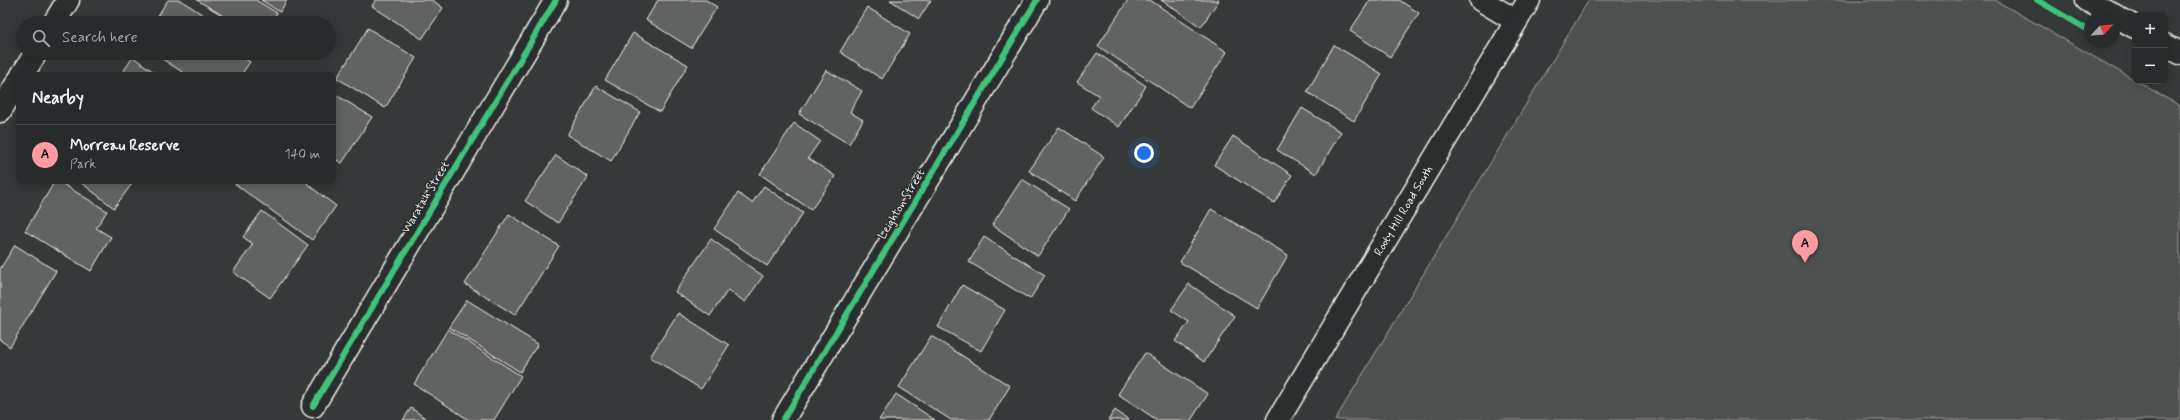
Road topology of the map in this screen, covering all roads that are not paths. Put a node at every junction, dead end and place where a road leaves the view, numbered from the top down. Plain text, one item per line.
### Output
1 (68, 0) edge
2 (556, 0) edge
3 (1037, 0) edge
4 (1481, 0) edge
5 (1528, 0) edge
6 (2087, 0) edge
7 (58, 16) edge
8 (1516, 21) junction
9 (2132, 25) edge
10 (2168, 46) edge
11 (2180, 53) edge
12 (32, 60) edge
13 (24, 72) edge
14 (16, 85) edge
15 (0, 111) edge
16 (313, 406) dead end
17 (783, 420) edge
18 (1278, 420) edge

1 - 7 street
2 - 16 street, Waratah Street
3 - 17 street, Leighton Street
4 - 8 street
5 - 8 street, Rooty Hill Road South
6 - 9 street
8 - 18 street, Rooty Hill Road South
10 - 11 street
12 - 13 street
14 - 15 street

